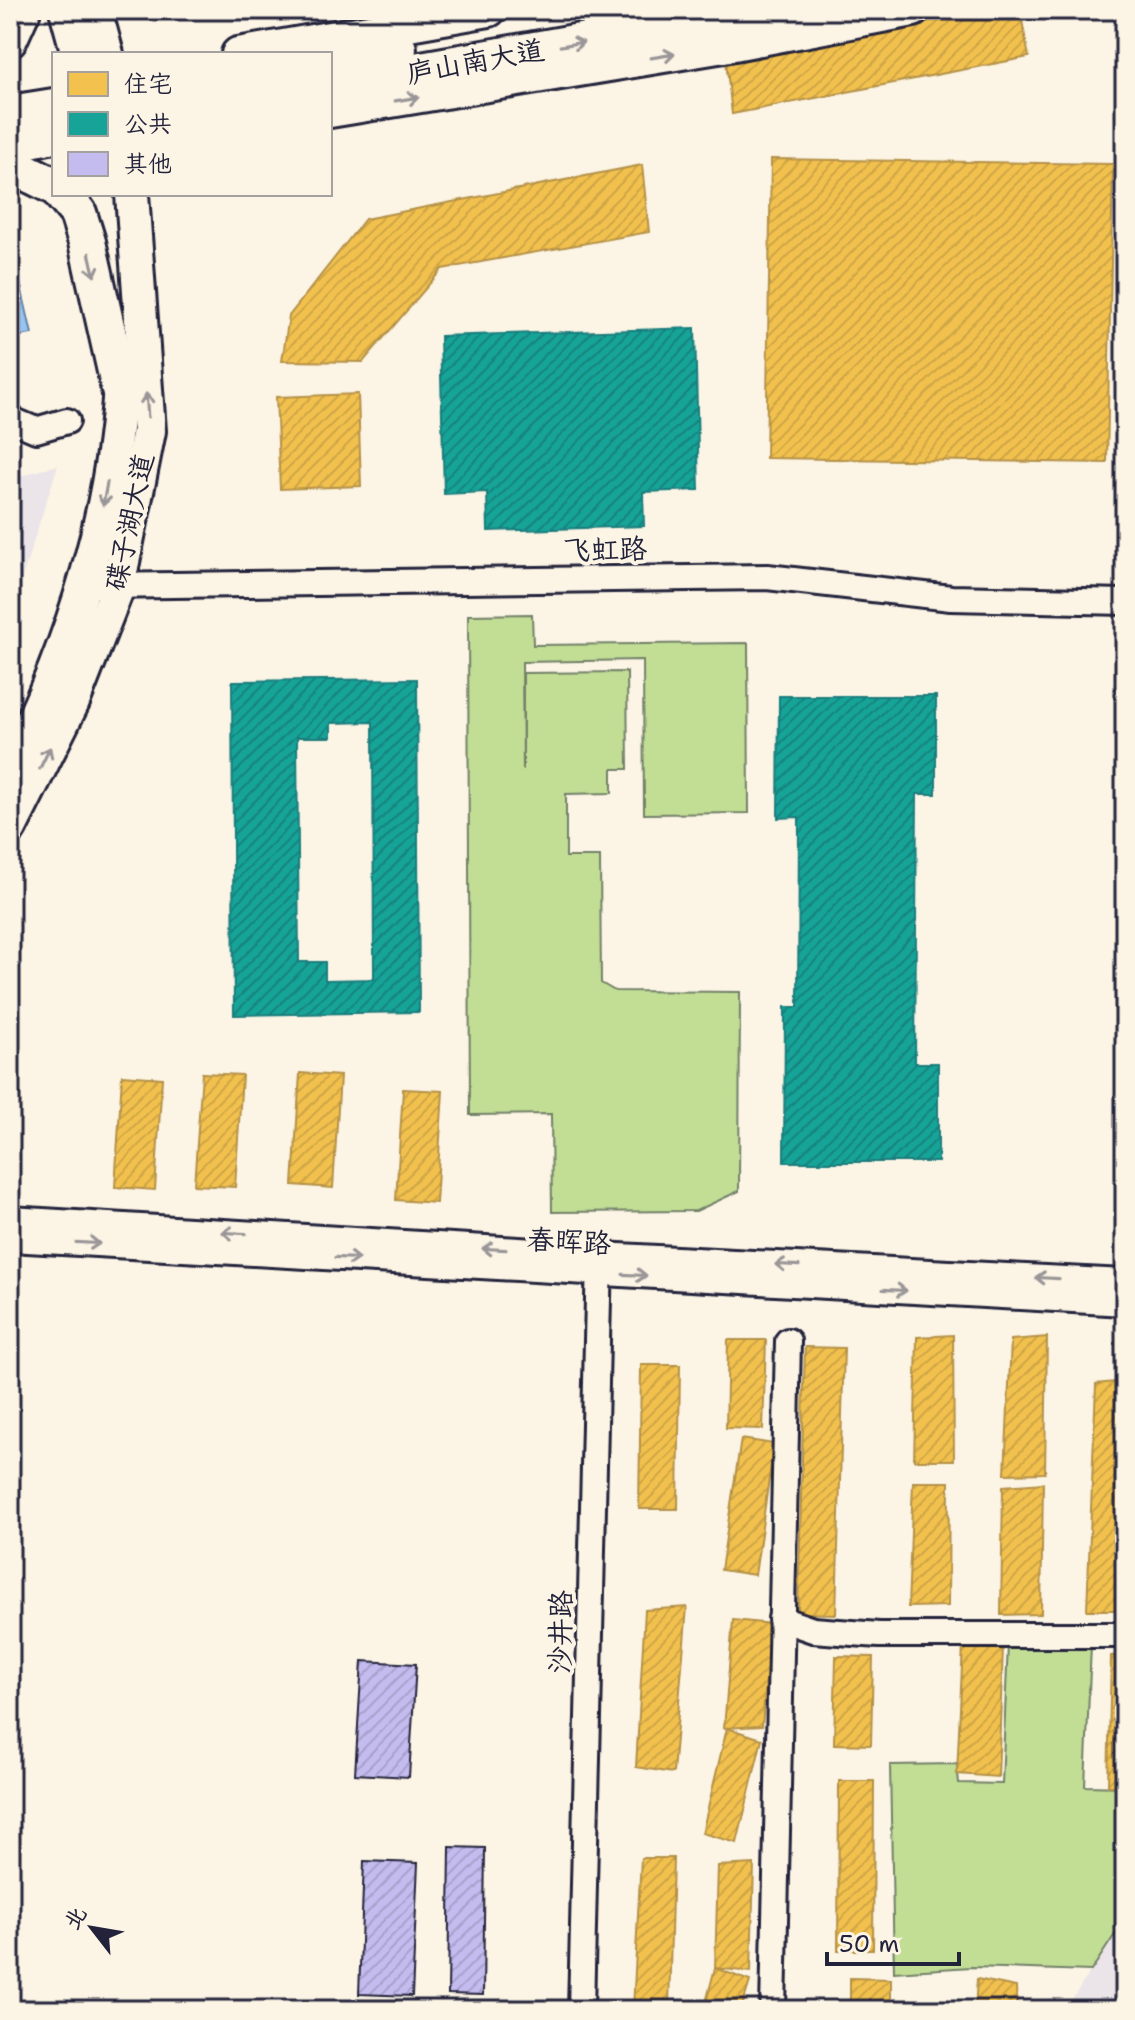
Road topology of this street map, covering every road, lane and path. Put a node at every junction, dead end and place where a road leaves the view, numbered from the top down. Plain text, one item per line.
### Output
1 (24, 10) edge
2 (66, 10) edge
3 (95, 10) edge
4 (489, 10) edge
5 (624, 10) edge
6 (762, 10) edge
7 (913, 10) edge
8 (10, 41) edge
9 (77, 52) edge
10 (106, 52) edge
11 (249, 52) edge
12 (332, 61) edge
13 (332, 86) edge
14 (52, 107) edge
15 (332, 111) edge
16 (10, 114) edge
17 (52, 134) edge
18 (10, 143) edge
19 (10, 169) edge
20 (52, 185) edge
21 (64, 196) edge
22 (114, 196) edge
23 (132, 196) edge
24 (120, 389) junction
25 (10, 419) edge
26 (67, 421) dead end
27 (84, 585) junction
28 (118, 587) junction
29 (1125, 602) edge
30 (10, 767) edge
31 (10, 828) edge
32 (10, 1219) edge
33 (10, 1239) edge
34 (599, 1264) junction
35 (1125, 1282) edge
36 (1125, 1303) edge
37 (788, 1341) dead end
38 (781, 1619) junction
39 (1125, 1635) edge
40 (581, 2010) edge
41 (773, 2010) edge

1 - 8 main road
2 - 9 main road
3 - 10 main road
4 - 11 main road
5 - 12 highway, 庐山南大道
13 -> 6 highway, 庐山南大道
15 -> 7 main road
14 - 16 highway
17 - 18 highway
19 - 20 highway
21 -> 24 highway
22 - 24 main road, 碟子湖大道
28 -> 23 main road, 碟子湖大道
24 -> 27 main road, 碟子湖大道
25 - 26 street
27 - 28 street, 飞虹路
27 - 30 main road, 碟子湖大道
28 - 29 street, 飞虹路
31 -> 28 main road, 碟子湖大道
34 -> 32 street, 春晖路
33 -> 34 street, 春晖路
35 -> 34 street, 春晖路
34 -> 36 street, 春晖路
34 - 40 street, 沙井路
37 - 38 street
38 - 39 street
38 - 41 street

